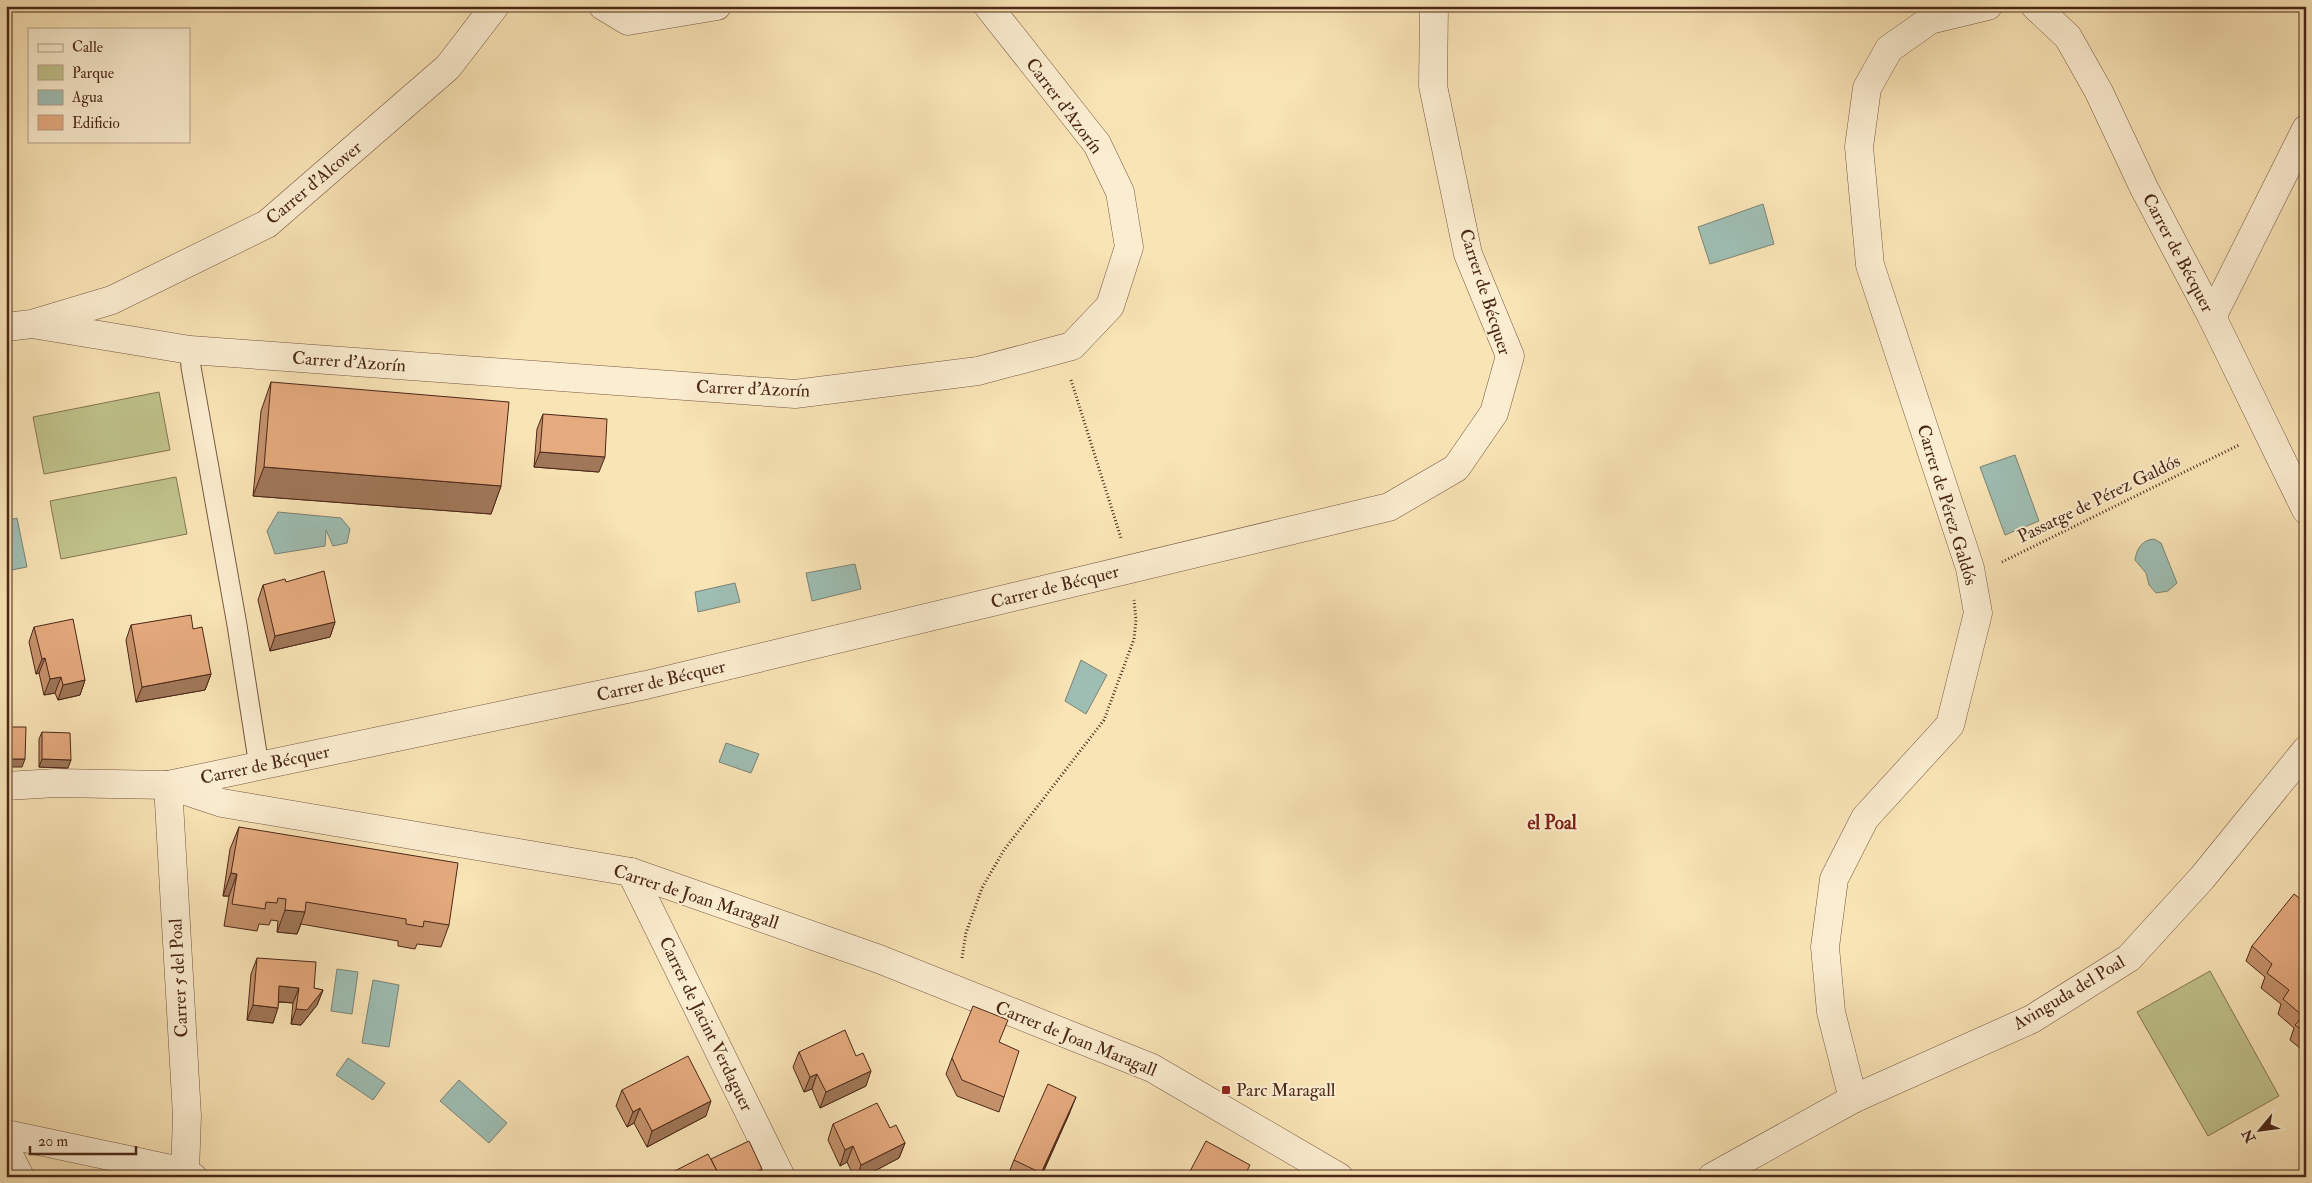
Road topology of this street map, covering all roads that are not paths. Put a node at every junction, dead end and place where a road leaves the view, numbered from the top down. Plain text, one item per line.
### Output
1 (496, 6) edge
2 (603, 6) edge
3 (717, 6) edge
4 (988, 6) edge
5 (1434, 6) edge
6 (1988, 6) edge
7 (2035, 6) edge
8 (2306, 129) edge
9 (2212, 317) junction
10 (19, 326) edge
11 (190, 350) junction
12 (2306, 510) edge
13 (2306, 750) edge
14 (259, 766) junction
15 (168, 785) junction
16 (6, 786) edge
17 (631, 872) junction
18 (1853, 1099) junction
19 (6, 1134) edge
20 (6, 1148) edge
21 (189, 1174) edge
22 (20, 1177) edge
23 (781, 1177) edge
24 (1340, 1177) edge
25 (1712, 1177) edge

1 - 10 street, Carrer d'Alcover
2 - 3 street
4 - 11 street, Carrer d'Azorín
5 - 14 street, Carrer de Bécquer
6 - 18 street, Carrer de Pérez Galdós
7 - 9 street, Carrer de Bécquer
8 - 9 street
9 - 12 street, Carrer de Bécquer
10 - 11 street, Carrer d'Azorín
11 - 14 lane
13 - 18 street, Avinguda del Poal
14 - 15 street, Carrer de Bécquer
15 - 16 street, Carrer de Joan Maragall
15 - 17 street, Carrer de Joan Maragall
15 - 21 street, Carrer 5 del Poal
17 - 23 street, Carrer de Jacint Verdaguer
17 - 24 street, Carrer de Joan Maragall
18 - 25 street, Avinguda del Poal
19 - 21 street
20 - 22 street

